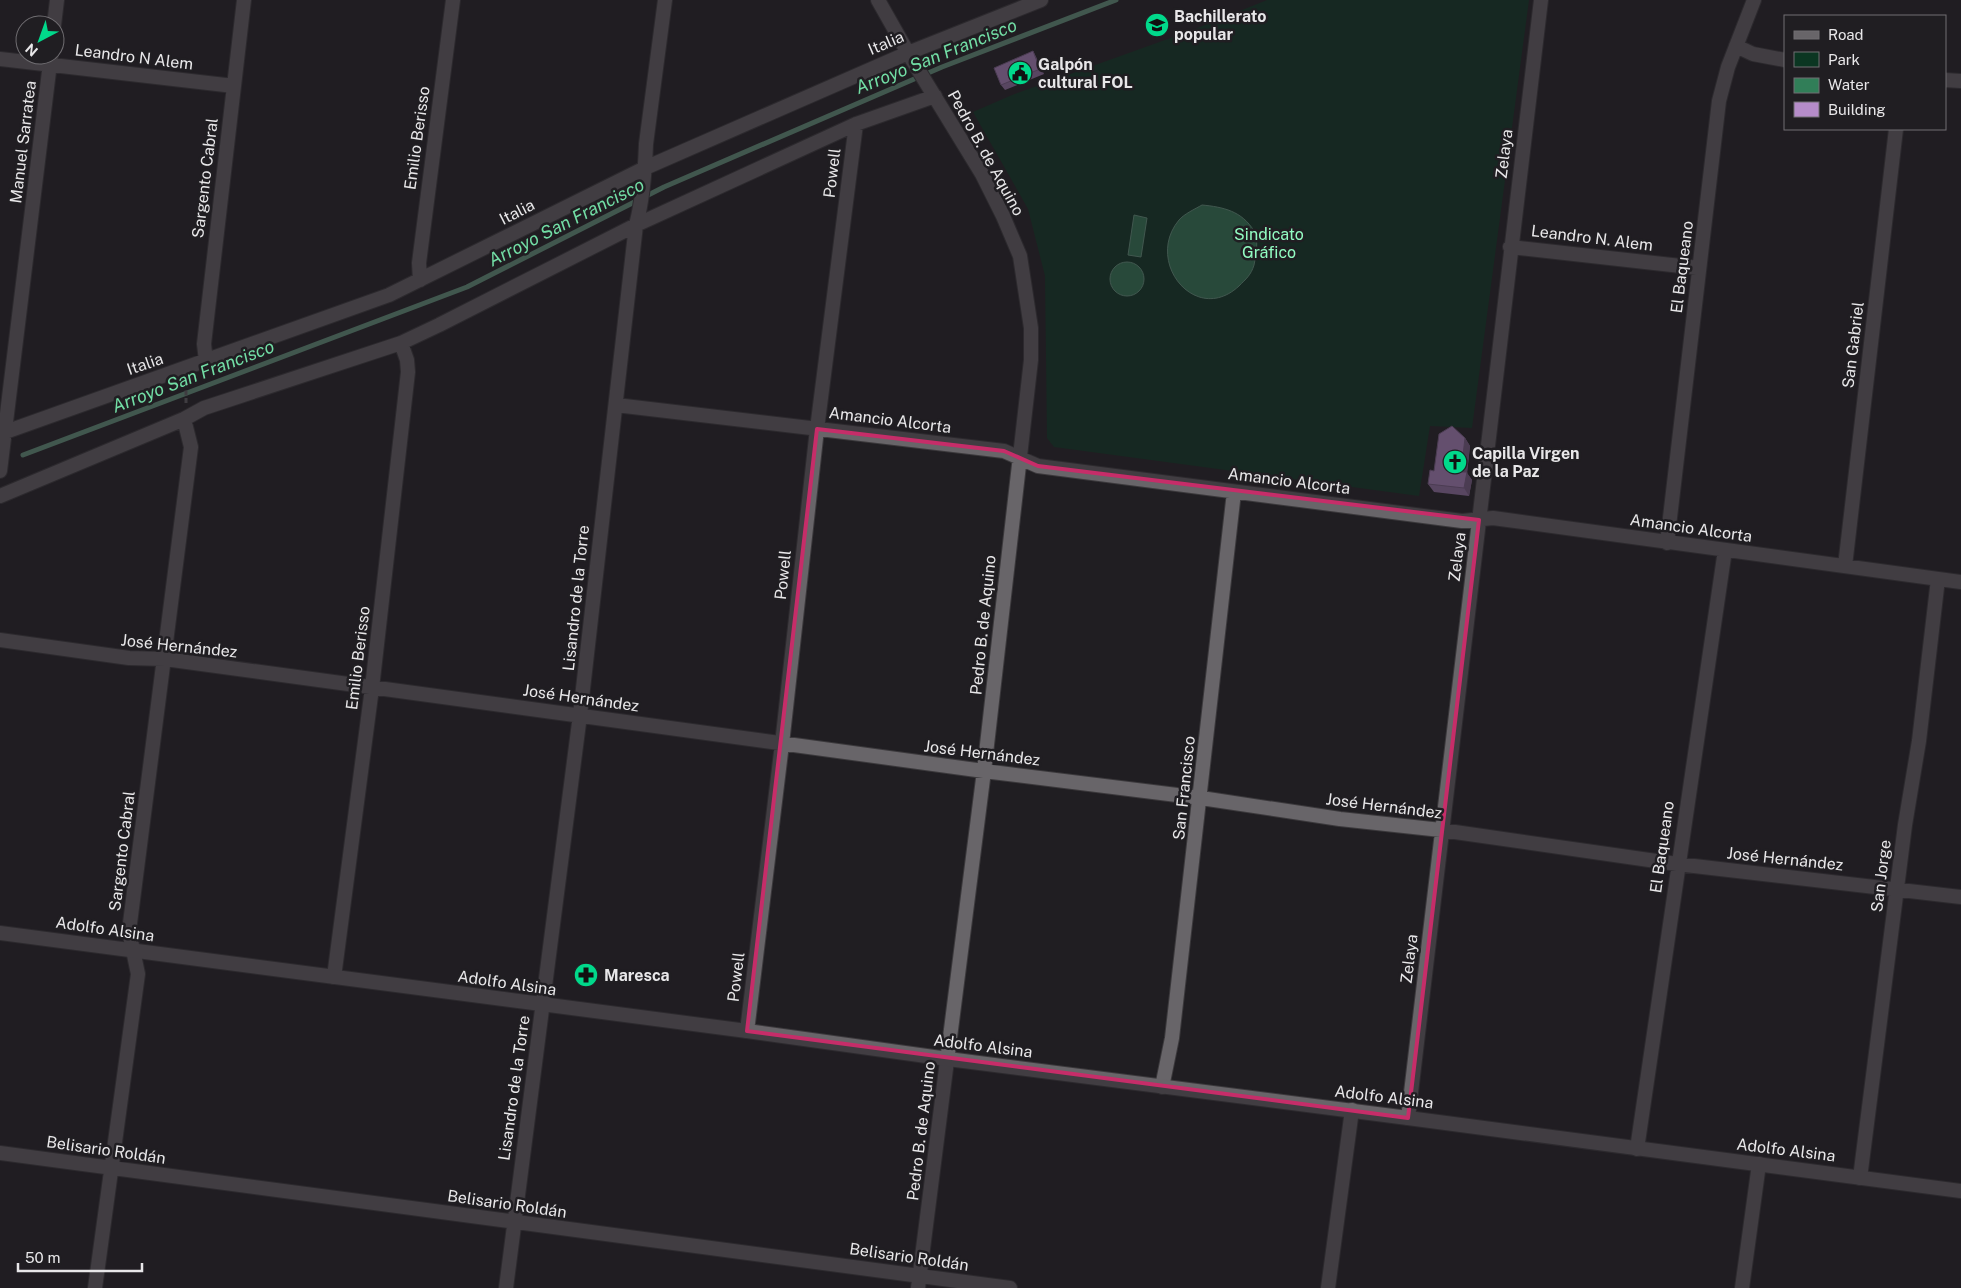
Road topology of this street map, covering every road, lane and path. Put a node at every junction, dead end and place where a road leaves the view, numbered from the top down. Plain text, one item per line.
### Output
1 (57, 0) edge
2 (244, 0) edge
3 (453, 0) edge
4 (665, 0) edge
5 (878, 0) edge
6 (1041, 0) edge
7 (1541, 0) edge
8 (1754, 0) edge
9 (55, 15) edge
10 (1736, 46) junction
11 (910, 57) junction
12 (0, 59) edge
13 (15, 59) edge
14 (1784, 60) edge
15 (65, 62) edge
16 (49, 65) edge
17 (1946, 80) edge
18 (1961, 82) edge
19 (234, 86) junction
20 (931, 90) junction
21 (856, 124) junction
22 (1896, 130) edge
23 (644, 175) junction
24 (636, 225) junction
25 (1510, 246) junction
26 (1699, 268) junction
27 (420, 280) junction
28 (401, 343) junction
29 (206, 361) junction
30 (186, 377) dead end
31 (616, 405) junction
32 (185, 412) junction
33 (817, 429) junction
34 (3, 436) edge
35 (1019, 457) junction
36 (0, 471) edge
37 (1234, 492) junction
38 (0, 496) edge
39 (1479, 520) junction
40 (1667, 542) junction
41 (1725, 550) junction
42 (1845, 566) junction
43 (1938, 579) junction
44 (1961, 582) edge
45 (0, 640) edge
46 (165, 659) junction
47 (372, 688) junction
48 (580, 715) junction
49 (782, 744) junction
50 (984, 771) junction
51 (1201, 798) junction
52 (1441, 830) junction
53 (1677, 864) junction
54 (1897, 888) junction
55 (1961, 897) edge
56 (0, 932) edge
57 (133, 950) junction
58 (334, 977) junction
59 (543, 1005) junction
60 (747, 1031) junction
61 (948, 1059) junction
62 (1162, 1087) junction
63 (1352, 1110) junction
64 (1408, 1118) junction
65 (1637, 1149) junction
66 (0, 1153) edge
67 (1759, 1164) junction
68 (110, 1169) junction
69 (1860, 1178) junction
70 (1961, 1191) edge
71 (514, 1222) junction
72 (919, 1282) edge
73 (95, 1288) edge
74 (506, 1288) edge
75 (1010, 1288) edge
76 (1328, 1288) edge
77 (1742, 1288) edge

1 - 9 street
2 - 19 street, Sargento Cabral
3 - 27 street, Emilio Berisso
4 - 23 street, Lisandro de la Torre
5 - 11 street, Pedro B. de Aquino
6 - 11 street, Italia
7 - 25 street, Zelaya
8 - 10 street, El Baqueano
10 - 14 street
10 - 26 street, El Baqueano
11 - 20 street, Pedro B. de Aquino
11 - 23 street, Italia
12 - 13 street, Leandro N Alem
15 - 19 street, Leandro N Alem
16 - 34 street, Manuel Sarratea
17 - 18 street
19 - 29 street, Sargento Cabral
20 - 21 street
20 - 35 street, Pedro B. de Aquino
21 - 24 street
21 - 33 street, Powell
22 - 42 street, San Gabriel
23 - 24 street, Lisandro de la Torre
23 - 27 street, Italia
24 - 28 street
24 - 31 street, Lisandro de la Torre
25 - 26 street, Leandro N. Alem
25 - 39 street, Zelaya
26 - 40 street, El Baqueano
27 - 29 street, Italia
28 - 32 street
28 - 47 street, Emilio Berisso
29 - 34 street, Italia
30 - 32 path
31 - 33 street, Amancio Alcorta
31 - 48 street, Lisandro de la Torre
32 - 38 street
32 - 46 street, Sargento Cabral
33 - 35 street, Amancio Alcorta
33 - 49 street, Powell
34 - 36 street, Manuel Sarratea
35 - 37 street, Amancio Alcorta
35 - 50 street, Pedro B. de Aquino
37 - 39 street, Amancio Alcorta
37 - 51 street, San Francisco
39 - 40 street, Amancio Alcorta
39 - 52 street, Zelaya
40 - 41 street, Amancio Alcorta
41 - 42 street, Amancio Alcorta
41 - 53 street, El Baqueano
42 - 43 street, Amancio Alcorta
43 - 44 street, Amancio Alcorta
43 - 54 street, San Jorge
45 - 46 street, José Hernández
46 - 47 street, José Hernández
46 - 57 street, Sargento Cabral
47 - 48 street, José Hernández
47 - 58 street, Emilio Berisso
48 - 49 street, José Hernández
48 - 59 street, Lisandro de la Torre
49 - 50 street, José Hernández
49 - 60 street, Powell
50 - 51 street, José Hernández
50 - 61 street, Pedro B. de Aquino
51 - 52 street, José Hernández
51 - 62 street, San Francisco
52 - 53 street, José Hernández
52 - 64 street, Zelaya
53 - 54 street, José Hernández
53 - 65 street, El Baqueano
54 - 55 street, José Hernández
54 - 69 street, San Jorge
56 - 57 street, Adolfo Alsina
57 - 58 street, Adolfo Alsina
57 - 68 street, Sargento Cabral
58 - 59 street, Adolfo Alsina
59 - 60 street, Adolfo Alsina
59 - 71 street, Lisandro de la Torre
60 - 61 street, Adolfo Alsina
61 - 62 street, Adolfo Alsina
61 - 72 street, Pedro B. de Aquino
62 - 63 street, Adolfo Alsina
63 - 64 street, Adolfo Alsina
63 - 76 street
64 - 65 street, Adolfo Alsina
65 - 67 street, Adolfo Alsina
66 - 68 street, Belisario Roldán
67 - 69 street, Adolfo Alsina
67 - 77 street
68 - 71 street, Belisario Roldán
68 - 73 street, Sargento Cabral
69 - 70 street, Adolfo Alsina
71 - 72 street, Belisario Roldán
71 - 74 street, Lisandro de la Torre
72 - 75 street, Belisario Roldán

